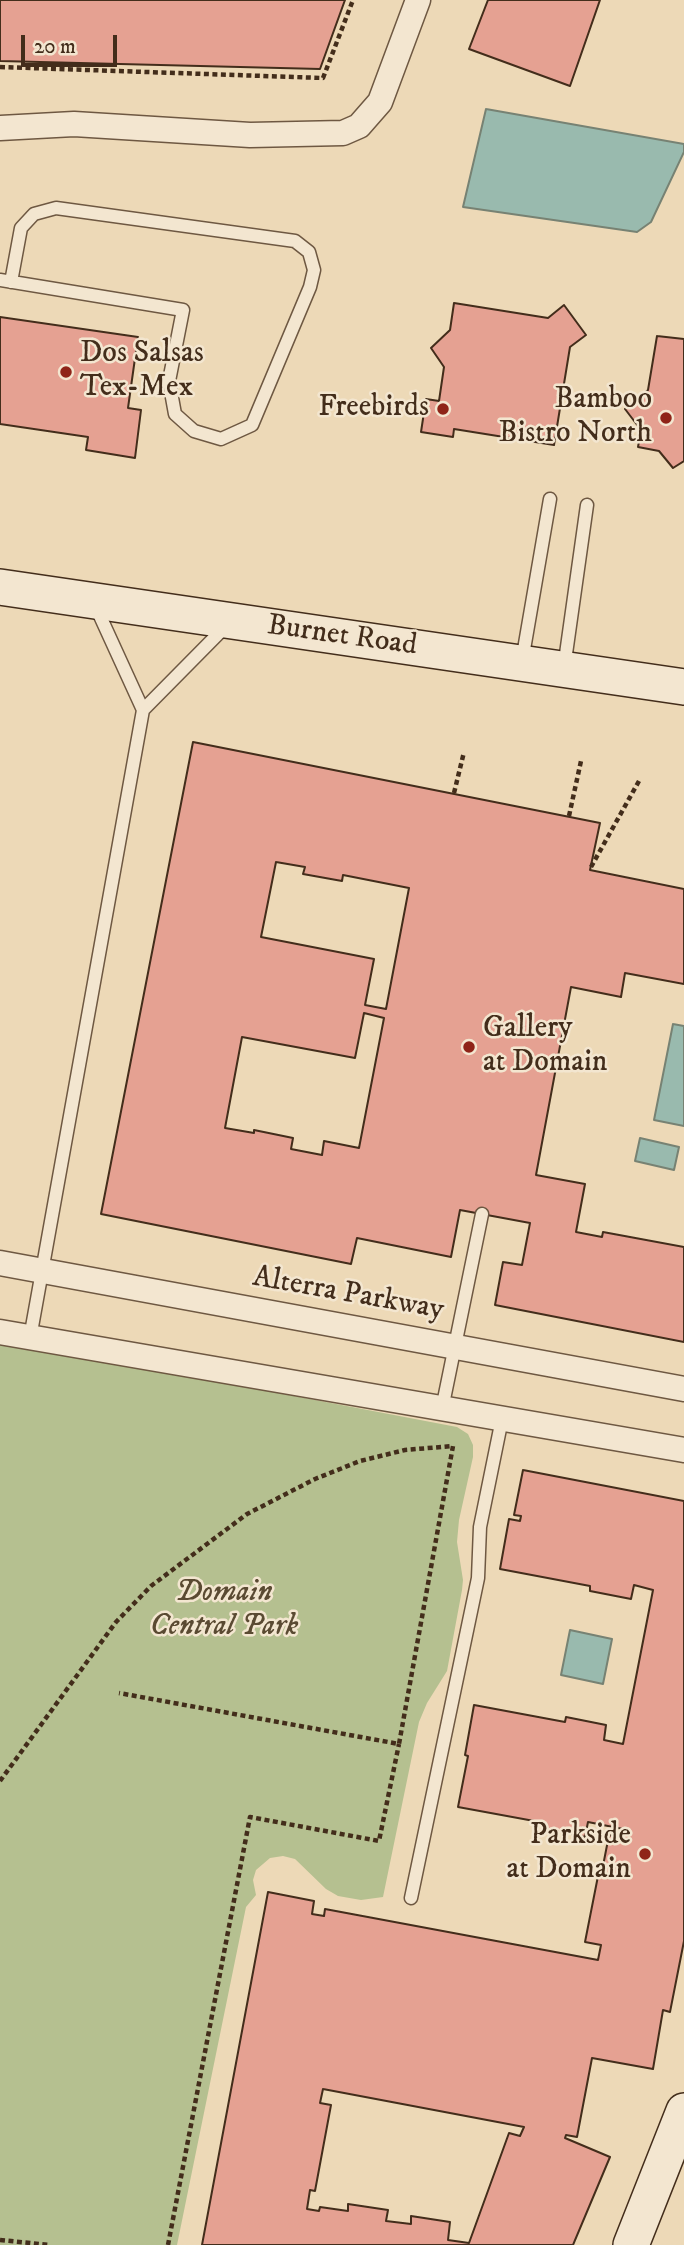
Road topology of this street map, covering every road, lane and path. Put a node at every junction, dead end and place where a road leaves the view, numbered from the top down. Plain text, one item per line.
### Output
1 (354, 0) edge
2 (418, 0) edge
3 (0, 67) edge
4 (0, 128) edge
5 (6, 281) edge
6 (550, 499) dead end
7 (587, 505) dead end
8 (0, 587) edge
9 (94, 601) junction
10 (230, 622) junction
11 (522, 662) junction
12 (564, 669) junction
13 (684, 687) edge
14 (143, 710) junction
15 (464, 752) dead end
16 (581, 761) dead end
17 (639, 781) dead end
18 (454, 793) dead end
19 (569, 816) dead end
20 (592, 867) dead end
21 (482, 1214) dead end
22 (0, 1263) edge
23 (44, 1271) junction
24 (0, 1332) edge
25 (30, 1338) junction
26 (455, 1347) junction
27 (684, 1390) edge
28 (442, 1409) junction
29 (502, 1419) junction
30 (684, 1450) edge
31 (119, 1693) dead end
32 (400, 1744) junction
33 (0, 1781) edge
34 (411, 1898) dead end
35 (684, 2111) edge
36 (0, 2240) edge
37 (50, 2245) edge
38 (168, 2245) edge
39 (631, 2245) edge

1 - 3 path
2 - 4 street
5 - 5 lane
6 - 11 lane
7 - 12 lane
8 - 9 main road, Burnet Road
9 - 10 main road, Burnet Road
9 - 14 lane
10 - 11 main road, Burnet Road
10 - 14 lane
11 - 12 main road, Burnet Road
12 - 13 main road, Burnet Road
14 - 23 lane
15 - 18 path
16 - 19 path
17 - 20 path
21 - 26 lane
22 - 23 street, Alterra Parkway
23 - 25 lane
23 - 26 street, Alterra Parkway
24 - 25 street
25 - 28 street
26 - 27 street, Alterra Parkway
26 - 28 lane
28 - 29 street
29 - 30 street
29 - 34 lane
31 - 32 path
32 - 33 path
32 - 38 path
35 - 39 main road
36 - 37 path

